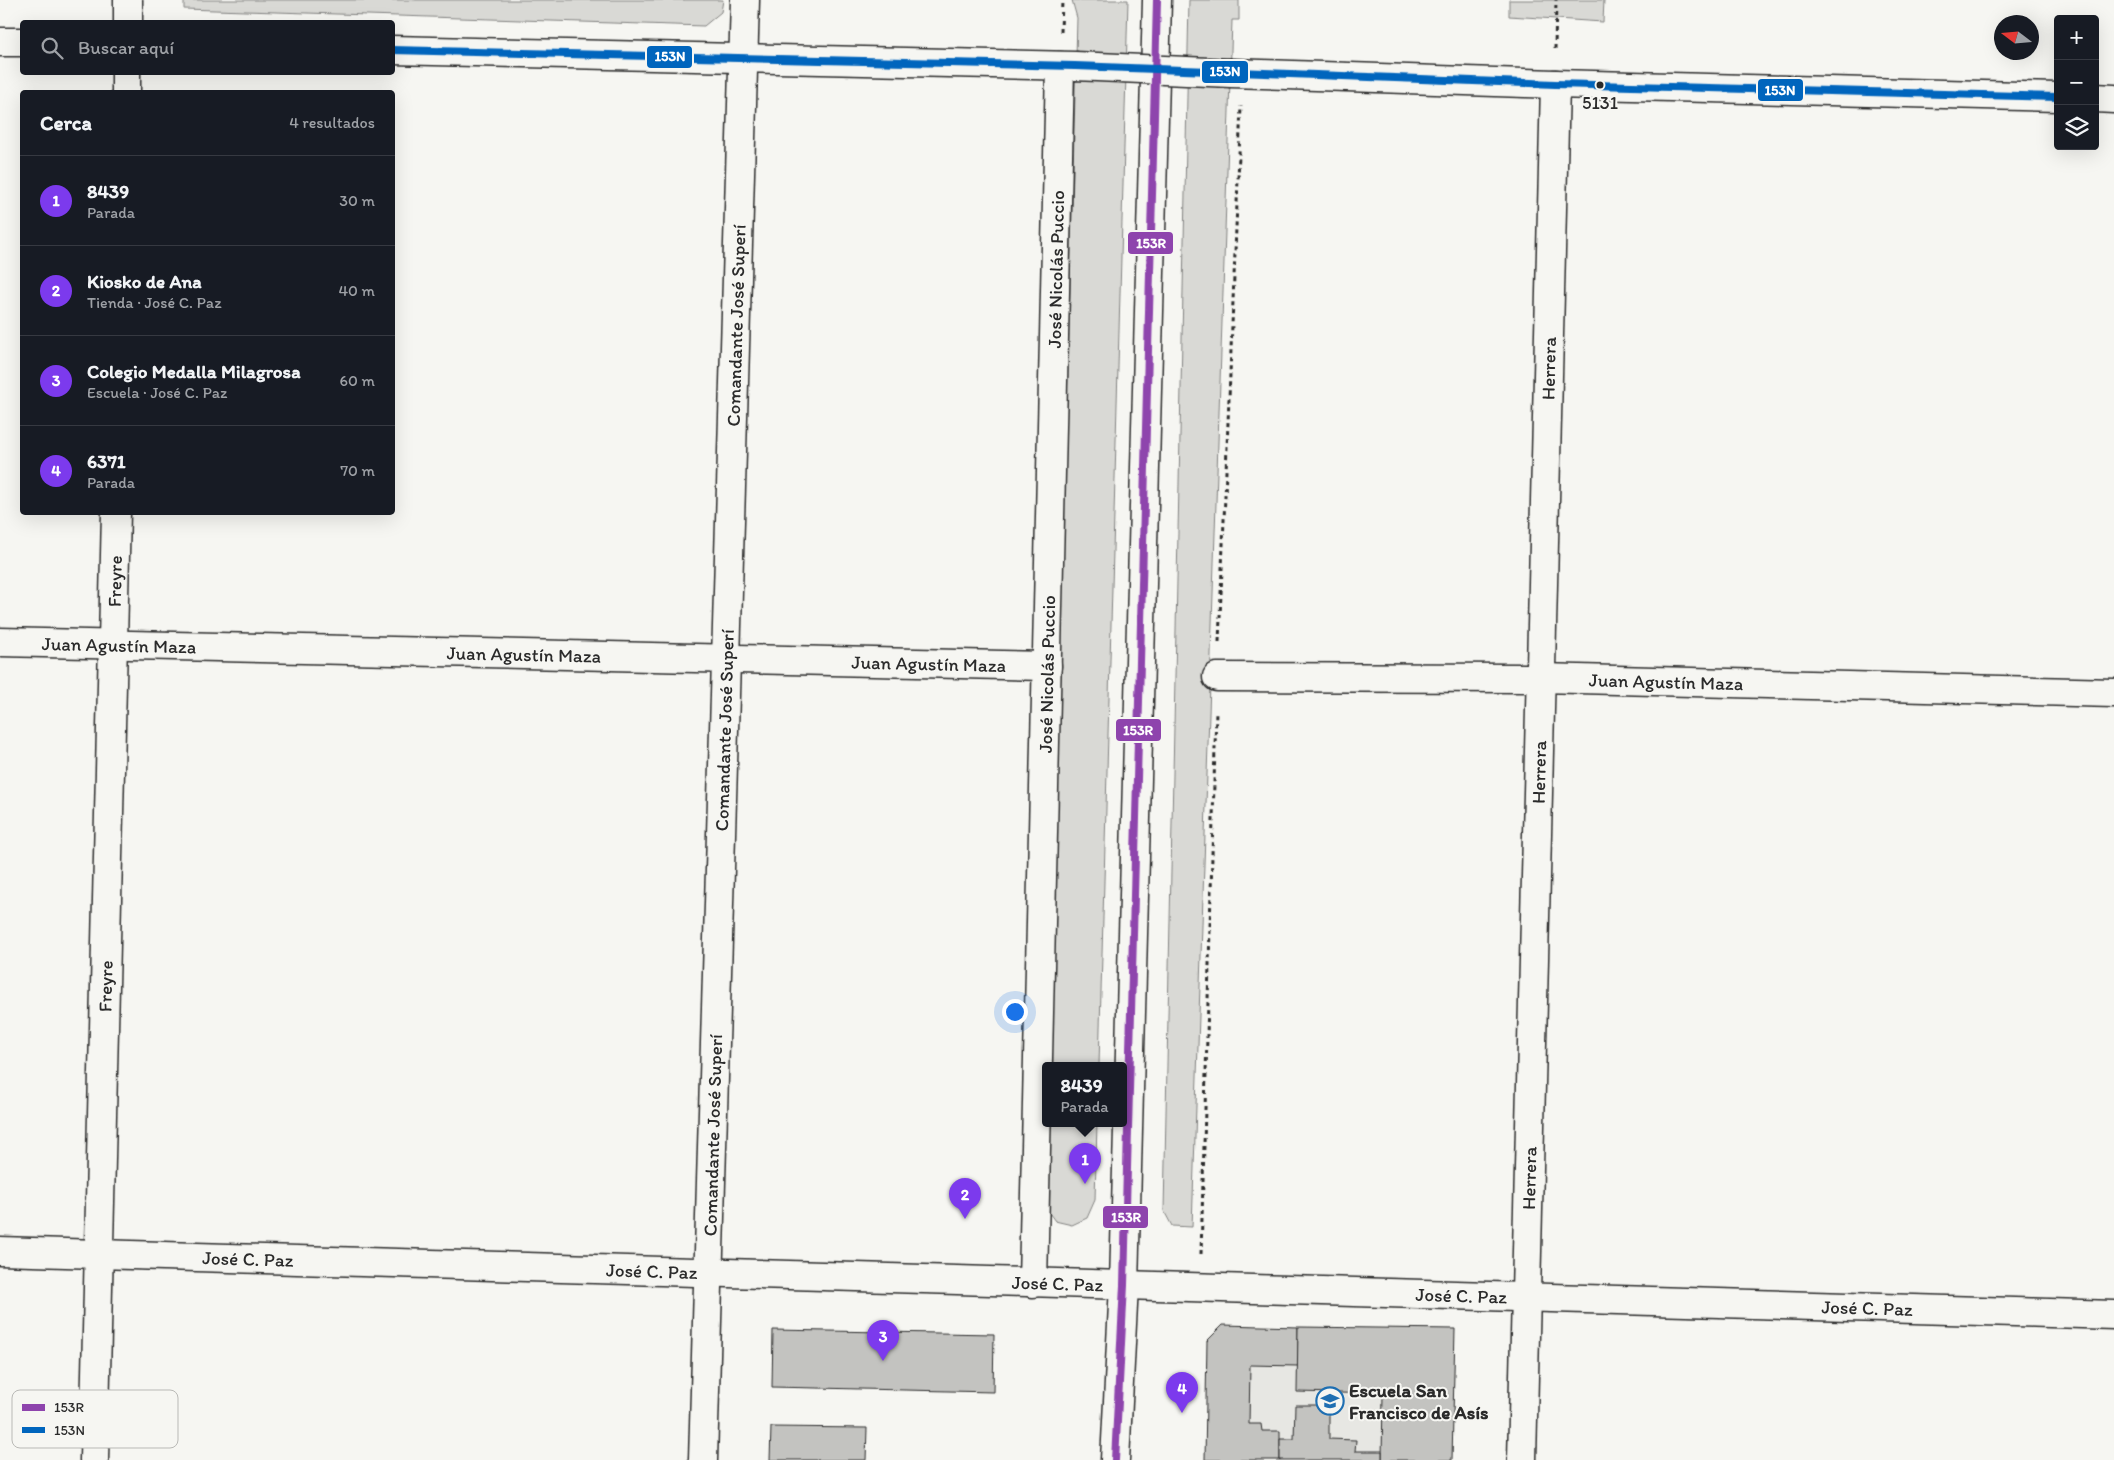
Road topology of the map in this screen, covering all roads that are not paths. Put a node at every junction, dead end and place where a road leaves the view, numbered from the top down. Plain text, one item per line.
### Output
1 (128, 0) edge
2 (745, 0) edge
3 (1157, 0) edge
4 (128, 20) edge
5 (0, 42) edge
6 (20, 42) edge
7 (395, 50) edge
8 (743, 57) junction
9 (1067, 66) junction
10 (126, 75) edge
11 (1555, 84) junction
12 (126, 90) edge
13 (2054, 98) edge
14 (2099, 98) edge
15 (2114, 99) edge
16 (116, 515) edge
17 (0, 642) edge
18 (113, 644) junction
19 (726, 658) junction
20 (1047, 666) junction
21 (1217, 677) dead end
22 (1541, 678) junction
23 (2114, 693) edge
24 (0, 1251) edge
25 (99, 1254) junction
26 (708, 1272) junction
27 (1033, 1283) junction
28 (1124, 1285) junction
29 (1526, 1297) junction
30 (2114, 1315) edge
31 (96, 1390) edge
32 (703, 1460) edge
33 (1115, 1460) edge
34 (1522, 1460) edge

1 - 4 street
2 - 8 street, Comandante José Superí
3 - 28 street
5 - 6 street
7 - 8 street
8 - 9 street
8 - 19 street, Comandante José Superí
9 - 11 street, bridge
9 - 20 street, José Nicolás Puccio
10 - 12 street
11 - 13 street
11 - 22 street, Herrera
14 - 15 street
16 - 18 street, Freyre
17 - 18 street, Juan Agustín Maza
18 - 19 street, Juan Agustín Maza
18 - 25 street, Freyre
19 - 20 street, Juan Agustín Maza
19 - 26 street, Comandante José Superí
20 - 27 street, José Nicolás Puccio
21 - 22 street, Juan Agustín Maza
22 - 23 street, Juan Agustín Maza
22 - 29 street, Herrera
24 - 25 street, José C. Paz
25 - 26 street, José C. Paz
25 - 31 street, Freyre
26 - 27 street, José C. Paz
26 - 32 street, Comandante José Superí
27 - 28 street, José C. Paz
28 - 29 street, José C. Paz
28 - 33 street
29 - 30 street, José C. Paz
29 - 34 street, Herrera

